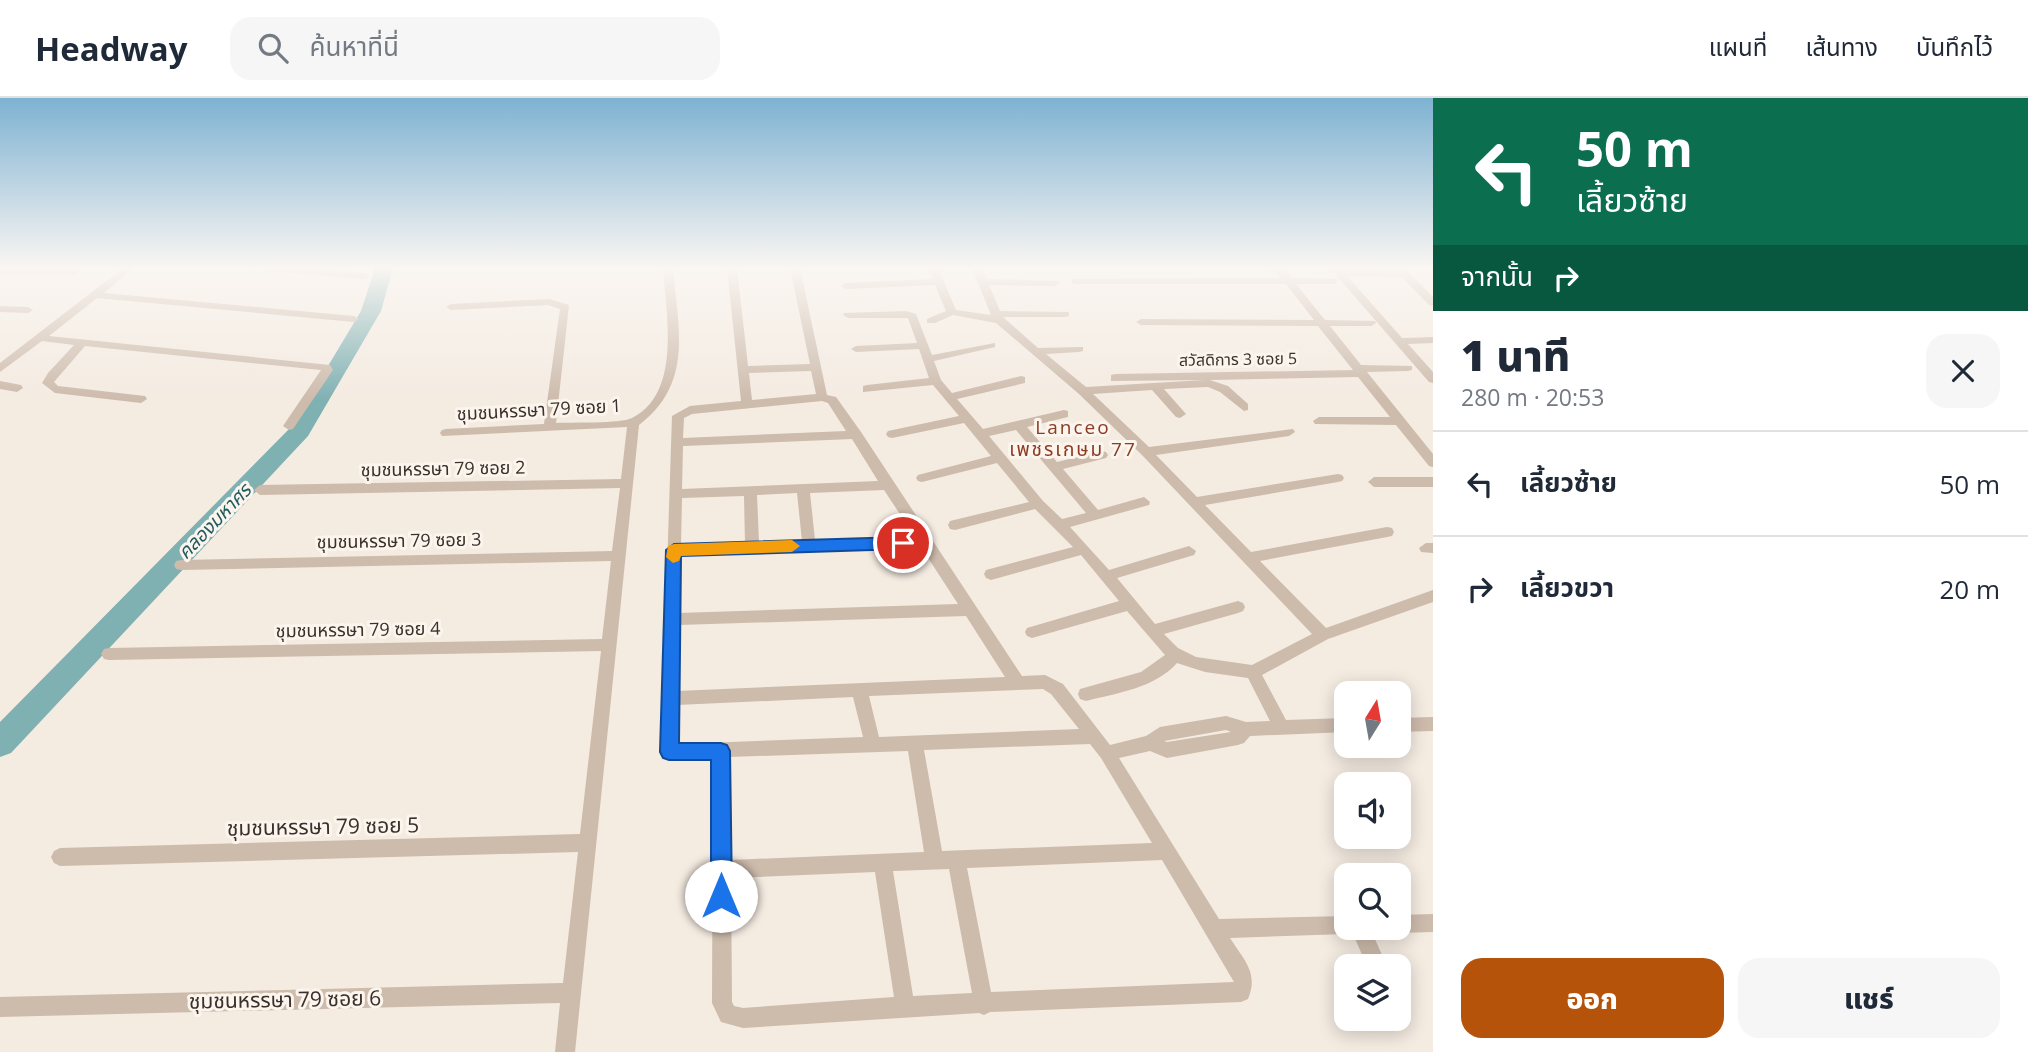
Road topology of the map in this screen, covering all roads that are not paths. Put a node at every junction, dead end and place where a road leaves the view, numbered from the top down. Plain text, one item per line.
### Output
1 (71, 313) edge
2 (284, 313) edge
3 (564, 313) edge
4 (670, 313) edge
5 (737, 313) edge
6 (804, 313) edge
7 (951, 313) edge
8 (957, 313) edge
9 (995, 313) edge
10 (1315, 313) edge
11 (1372, 313) edge
12 (1065, 314) dead end
13 (848, 315) dead end
14 (997, 317) junction
15 (354, 319) dead end
16 (931, 321) dead end
17 (1140, 322) dead end
18 (1323, 323) junction
19 (1371, 323) dead end
20 (39, 338) junction
21 (1433, 340) edge
22 (1399, 341) junction
23 (83, 342) junction
24 (991, 345) dead end
25 (856, 349) dead end
26 (1079, 349) dead end
27 (1037, 351) junction
28 (926, 352) junction
29 (816, 367) junction
30 (1408, 368) dead end
31 (0, 369) edge
32 (743, 370) junction
33 (1360, 371) junction
34 (1115, 378) dead end
35 (1433, 379) edge
36 (1021, 380) dead end
37 (936, 381) junction
38 (0, 385) edge
39 (17, 388) dead end
40 (1156, 388) junction
41 (867, 389) dead end
42 (1083, 391) junction
43 (822, 397) junction
44 (950, 397) junction
45 (141, 399) dead end
46 (747, 404) junction
47 (1244, 407) dead end
48 (1064, 414) dead end
49 (1180, 414) dead end
50 (967, 418) junction
51 (1319, 421) dead end
52 (1401, 421) junction
53 (633, 423) junction
54 (1019, 425) junction
55 (289, 426) dead end
56 (550, 427) junction
57 (1289, 432) dead end
58 (446, 433) dead end
59 (892, 434) dead end
60 (981, 434) junction
61 (857, 435) junction
62 (677, 442) junction
63 (1146, 452) junction
64 (1102, 455) dead end
65 (1000, 458) junction
66 (1433, 463) edge
67 (1055, 467) junction
68 (922, 478) dead end
69 (1338, 478) dead end
70 (1374, 482) dead end
71 (1433, 482) edge
72 (626, 483) junction
73 (889, 485) junction
74 (803, 489) junction
75 (260, 490) dead end
76 (750, 491) junction
77 (676, 494) junction
78 (1144, 502) dead end
79 (1195, 502) junction
80 (1038, 504) junction
81 (1095, 515) junction
82 (1062, 524) junction
83 (955, 525) dead end
84 (1387, 532) dead end
85 (926, 542) junction
86 (809, 546) junction
87 (752, 548) junction
88 (1084, 549) junction
89 (674, 550) junction
90 (1189, 551) dead end
91 (618, 556) junction
92 (1251, 557) junction
93 (181, 565) dead end
94 (991, 574) dead end
95 (1106, 576) junction
96 (1433, 596) edge
97 (1129, 604) junction
98 (1238, 607) dead end
99 (971, 610) junction
100 (671, 619) junction
101 (1152, 631) junction
102 (1032, 632) dead end
103 (1323, 635) junction
104 (608, 645) junction
105 (109, 654) dead end
106 (1174, 655) junction
107 (1253, 672) junction
108 (1017, 682) junction
109 (859, 689) junction
110 (1086, 694) dead end
111 (669, 698) junction
112 (1433, 724) edge
113 (1334, 725) edge
114 (1411, 725) edge
115 (1281, 726) junction
116 (1094, 736) junction
117 (915, 744) junction
118 (873, 745) junction
119 (721, 751) junction
120 (1107, 753) junction
121 (587, 843) junction
122 (1167, 851) junction
123 (60, 856) dead end
124 (956, 860) junction
125 (935, 861) junction
126 (883, 863) junction
127 (721, 869) junction
128 (1433, 922) edge
129 (1411, 923) edge
130 (1334, 925) edge
131 (1214, 929) junction
132 (571, 993) junction
133 (984, 1005) junction
134 (905, 1006) junction
135 (0, 1007) edge
136 (565, 1052) edge

1 - 20 street
2 - 15 street
3 - 56 street
4 - 53 street
5 - 32 street
6 - 29 street
7 - 16 street
8 - 14 street
9 - 14 street
10 - 18 street
11 - 22 street
12 - 14 street
13 - 28 street
14 - 27 street
17 - 18 street
18 - 19 street
18 - 33 street
20 - 23 street
20 - 31 street
21 - 22 street
22 - 35 street
23 - 45 street
23 - 55 street
24 - 28 street
25 - 28 street
26 - 27 street
27 - 42 street
28 - 37 street
29 - 32 street
29 - 43 street
30 - 33 street, สวัสดิการ 3 ซอย 5
32 - 46 street
33 - 34 street, สวัสดิการ 3 ซอย 5
33 - 52 street
36 - 44 street
37 - 41 street
37 - 44 street
38 - 39 street
40 - 42 street
40 - 47 street
40 - 49 street
42 - 63 street
43 - 46 street
43 - 61 street
44 - 50 street
46 - 62 street
48 - 54 street
50 - 59 street
50 - 60 street
51 - 52 street
52 - 66 street
53 - 56 street, ชุมชนหรรษา 79 ซอย 1
53 - 72 street
54 - 60 street
54 - 67 street
56 - 58 street, ชุมชนหรรษา 79 ซอย 1
57 - 63 street
60 - 65 street
61 - 62 street
61 - 73 street
62 - 77 street
63 - 79 street
64 - 67 street
65 - 68 street
65 - 80 street
67 - 81 street
69 - 79 street
70 - 71 street
72 - 75 street, ชุมชนหรรษา 79 ซอย 2
72 - 91 street
73 - 74 street
73 - 85 street
74 - 76 street
74 - 86 street
76 - 77 street
76 - 87 street
77 - 89 street
78 - 81 street
79 - 92 street
80 - 82 street
80 - 83 street
81 - 82 street
82 - 88 street
84 - 92 street
85 - 86 street
85 - 99 street
86 - 87 street
87 - 89 street
88 - 94 street
88 - 95 street
89 - 100 street
90 - 95 street
91 - 93 street, ชุมชนหรรษา 79 ซอย 3
91 - 104 street
92 - 103 street
95 - 97 street
96 - 103 street
97 - 101 street
97 - 102 street
98 - 101 street
99 - 100 street
99 - 108 street
100 - 111 street
101 - 106 street
103 - 107 street
104 - 105 street, ชุมชนหรรษา 79 ซอย 4
104 - 121 street
106 - 107 street
106 - 110 street
107 - 115 street
108 - 109 street
108 - 116 street
109 - 111 street
109 - 118 street
111 - 119 street
112 - 114 street
113 - 115 street
115 - 120 street
116 - 117 street
116 - 120 street
117 - 118 street
117 - 125 street
118 - 119 street
119 - 127 street
120 - 122 street
121 - 123 street, ชุมชนหรรษา 79 ซอย 5
121 - 132 street
122 - 124 street
122 - 131 street
124 - 125 street
124 - 133 street
125 - 126 street
126 - 127 street
126 - 134 street
127 - 134 street
128 - 129 street
130 - 131 street
131 - 133 street
132 - 135 street, ชุมชนหรรษา 79 ซอย 6
132 - 136 street
133 - 134 street

